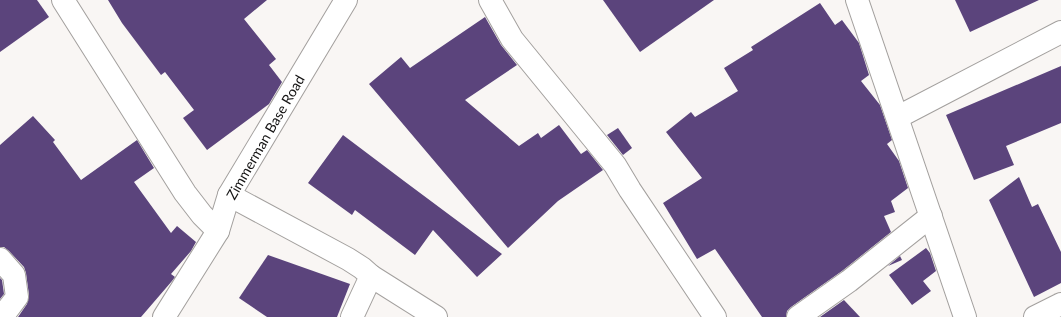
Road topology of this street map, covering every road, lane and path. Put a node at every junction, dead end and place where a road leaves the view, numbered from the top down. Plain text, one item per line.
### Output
1 (63, 0) edge
2 (490, 0) edge
3 (857, 0) edge
4 (340, 4) edge
5 (1061, 32) edge
6 (898, 117) junction
7 (229, 195) junction
8 (931, 216) junction
9 (218, 231) junction
10 (0, 258) edge
11 (371, 276) junction
12 (1061, 304) edge
13 (2, 317) edge
14 (164, 317) edge
15 (352, 317) edge
16 (436, 317) edge
17 (715, 317) edge
18 (798, 317) edge
19 (965, 317) edge
20 (1035, 317) edge

1 - 9 street
2 - 17 street
3 - 6 street
4 - 7 street, Zimmerman Base Road
5 - 6 street
6 - 8 street
7 - 9 street, Zimmerman Base Road
7 - 11 street
8 - 18 street
8 - 19 street
9 - 14 street, Zimmerman Base Road
10 - 13 street
11 - 15 street
11 - 16 street
12 - 20 street

